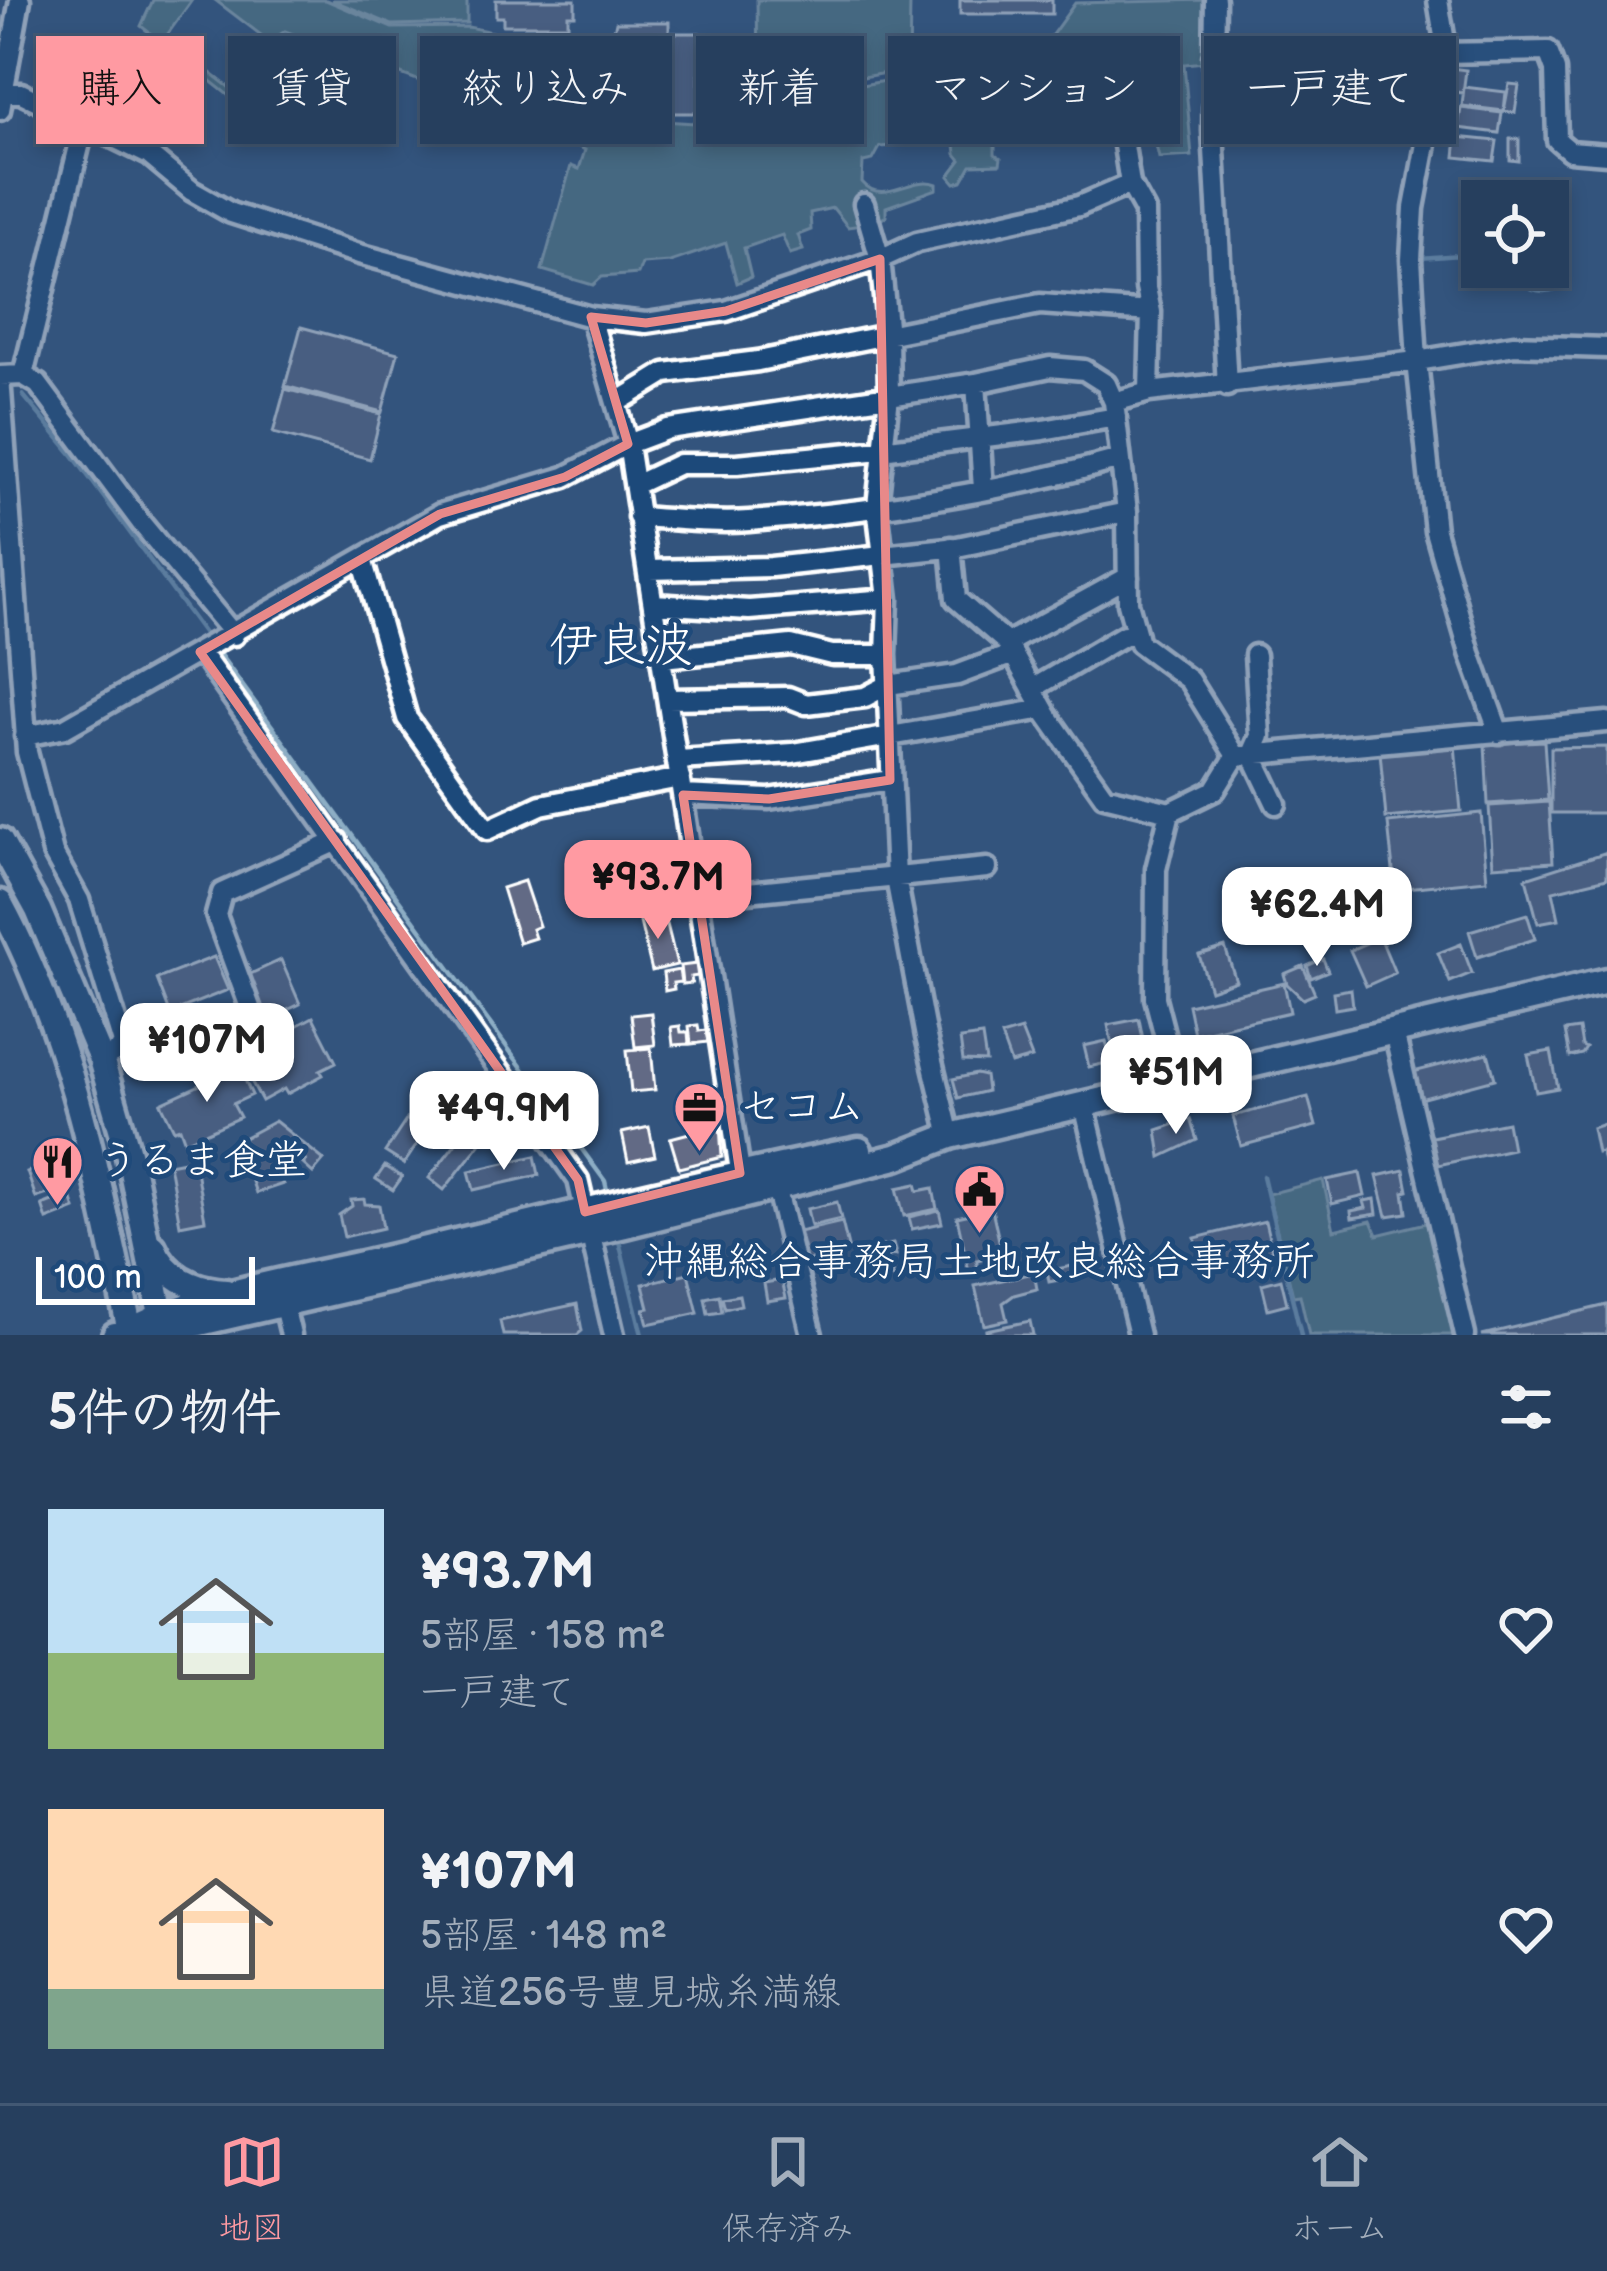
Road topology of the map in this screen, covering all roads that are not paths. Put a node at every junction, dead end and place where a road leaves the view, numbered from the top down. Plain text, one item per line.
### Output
1 (20, 0) edge
2 (1215, 0) edge
3 (1438, 0) edge
4 (1214, 36) edge
5 (1442, 36) edge
6 (1456, 53) edge
7 (1, 91) edge
8 (36, 100) edge
9 (0, 110) edge
10 (80, 144) edge
11 (128, 144) edge
12 (1124, 144) edge
13 (1214, 144) edge
14 (1426, 144) edge
15 (1607, 154) edge
16 (1130, 184) junction
17 (864, 204) dead end
18 (880, 259) junction
19 (1150, 312) junction
20 (591, 316) junction
21 (888, 335) junction
22 (1607, 348) edge
23 (1417, 361) junction
24 (23, 375) junction
25 (0, 376) edge
26 (976, 383) junction
27 (1227, 386) junction
28 (1149, 392) junction
29 (890, 396) junction
30 (616, 403) junction
31 (1115, 409) junction
32 (979, 438) junction
33 (628, 444) junction
34 (881, 450) junction
35 (1120, 459) junction
36 (635, 485) junction
37 (983, 489) junction
38 (878, 506) junction
39 (1126, 512) junction
40 (638, 518) junction
41 (951, 548) junction
42 (883, 555) junction
43 (362, 560) junction
44 (649, 570) junction
45 (1128, 577) junction
46 (888, 599) junction
47 (654, 604) junction
48 (234, 635) junction
49 (1137, 635) junction
50 (1010, 648) junction
51 (200, 652) junction
52 (886, 655) junction
53 (1255, 655) dead end
54 (662, 658) junction
55 (888, 685) junction
56 (1033, 689) junction
57 (668, 699) junction
58 (1044, 709) junction
59 (1607, 722) edge
60 (1498, 733) junction
61 (26, 736) junction
62 (890, 736) junction
63 (1244, 755) junction
64 (680, 778) junction
65 (890, 780) junction
66 (1276, 804) dead end
67 (1170, 812) junction
68 (0, 841) edge
69 (337, 841) junction
70 (987, 868) dead end
71 (896, 878) junction
72 (698, 897) junction
73 (0, 902) edge
74 (1607, 981) edge
75 (255, 1021) dead end
76 (1394, 1032) junction
77 (100, 1059) junction
78 (1178, 1083) junction
79 (1084, 1105) junction
80 (950, 1136) junction
81 (742, 1184) junction
82 (776, 1186) junction
83 (140, 1210) junction
84 (591, 1222) junction
85 (245, 1292) junction
86 (283, 1302) junction
87 (164, 1327) edge
88 (125, 1334) edge
89 (291, 1335) edge
90 (614, 1335) edge
91 (812, 1335) edge
92 (1138, 1335) edge
93 (1465, 1335) edge

1 - 7 street
2 - 4 street
3 - 5 street
6 - 15 street
7 - 8 street
7 - 9 street
10 - 24 street
11 - 20 street
12 - 16 street
13 - 27 street
14 - 23 street
16 - 18 street
16 - 19 street
17 - 18 street
18 - 20 street
18 - 21 street
19 - 21 street
19 - 28 street
20 - 30 street
21 - 29 street
21 - 30 street
22 - 23 street
23 - 27 street
23 - 60 street
24 - 25 street
24 - 48 street
25 - 61 street
26 - 29 street
26 - 31 street
26 - 32 street
27 - 28 street
28 - 31 street
29 - 33 street
29 - 34 street
30 - 33 street
31 - 32 street
31 - 35 street
32 - 34 street
32 - 37 street
33 - 36 street
33 - 43 street
34 - 36 street
34 - 38 street
35 - 37 street
35 - 39 street
36 - 40 street
37 - 38 street
38 - 40 street
38 - 42 street
39 - 41 street
39 - 45 street
40 - 44 street
41 - 42 street
41 - 50 street
42 - 44 street
42 - 46 street
43 - 48 street
43 - 64 street
44 - 47 street
45 - 49 street
45 - 50 street
46 - 47 street
46 - 52 street
47 - 54 street
48 - 51 street
49 - 56 street
49 - 63 street
50 - 55 street
50 - 56 street
51 - 61 street
51 - 69 street
52 - 54 street
52 - 55 street
53 - 63 street
54 - 57 street
55 - 57 street
55 - 62 street
56 - 58 street
57 - 64 street
58 - 62 street
58 - 67 street
59 - 60 street
60 - 63 street
61 - 77 street
62 - 64 street
62 - 65 street
63 - 66 street
63 - 67 street
64 - 65 street
64 - 72 street
65 - 71 street
67 - 78 street
68 - 77 main road
69 - 75 street
69 - 84 street
70 - 71 street
71 - 72 street
71 - 80 street
72 - 81 street
73 - 88 main road
74 - 76 main road
76 - 78 main road
76 - 93 street
77 - 83 main road
78 - 79 main road
79 - 80 main road
79 - 92 street
80 - 81 main road
80 - 82 main road
81 - 82 main road
81 - 84 main road
82 - 91 street
83 - 85 main road
83 - 87 main road
84 - 85 main road
84 - 86 main road
84 - 90 street
85 - 87 main road
86 - 87 main road
86 - 89 street
87 - 88 main road

